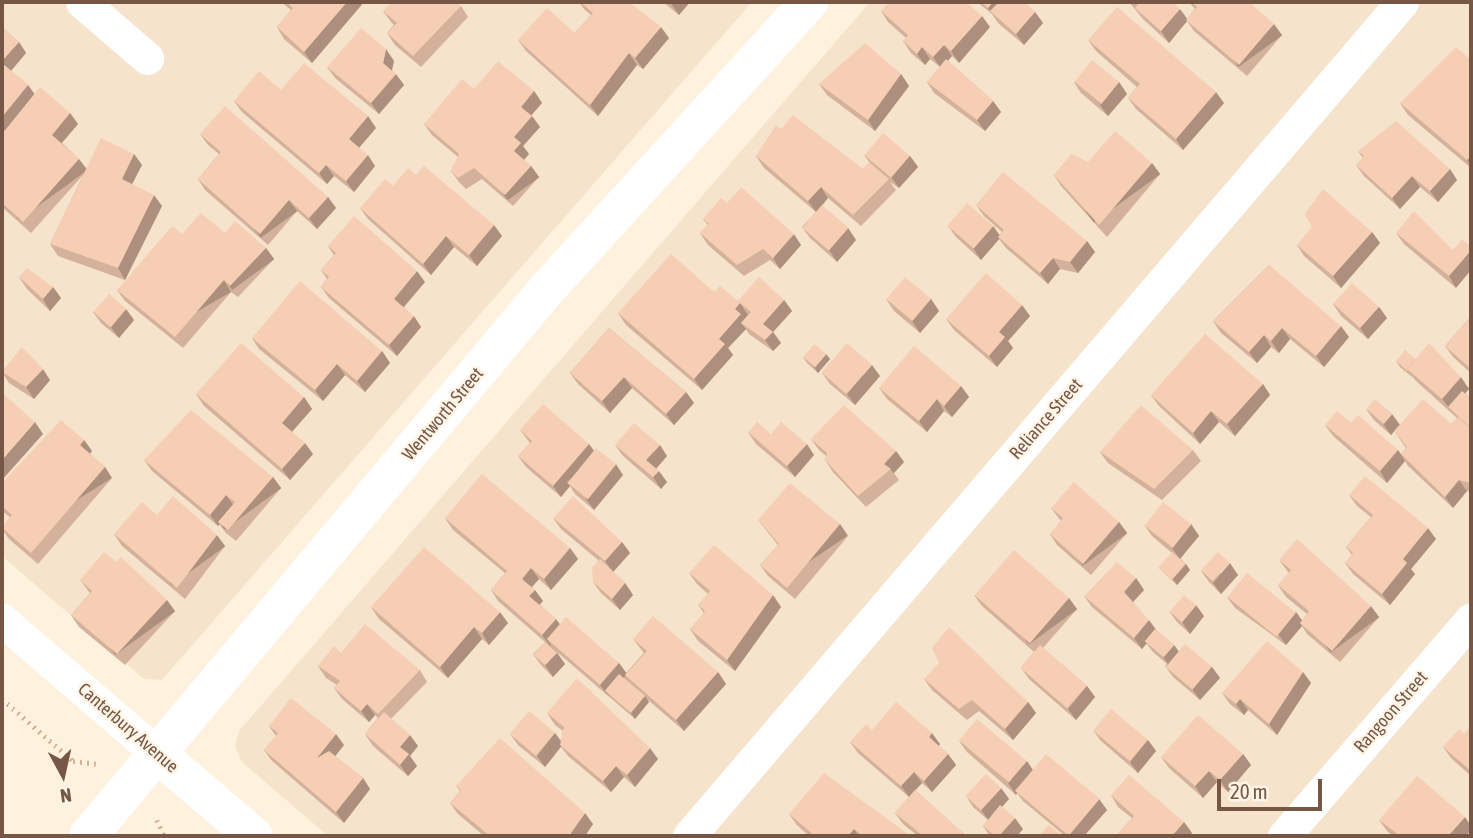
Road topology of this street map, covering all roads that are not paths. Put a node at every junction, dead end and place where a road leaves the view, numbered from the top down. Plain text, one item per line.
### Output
1 (82, 2) edge
2 (809, 2) edge
3 (1402, 2) edge
4 (147, 58) dead end
5 (1471, 619) edge
6 (2, 620) edge
7 (159, 755) junction
8 (88, 836) edge
9 (254, 836) edge
10 (689, 836) edge
11 (1284, 836) edge

1 - 4 street
2 - 7 street, Wentworth Street
3 - 10 street, Reliance Street
5 - 11 street, Rangoon Street
6 - 7 street, Canterbury Avenue
7 - 8 street, Wentworth Street
7 - 9 street, Canterbury Avenue

